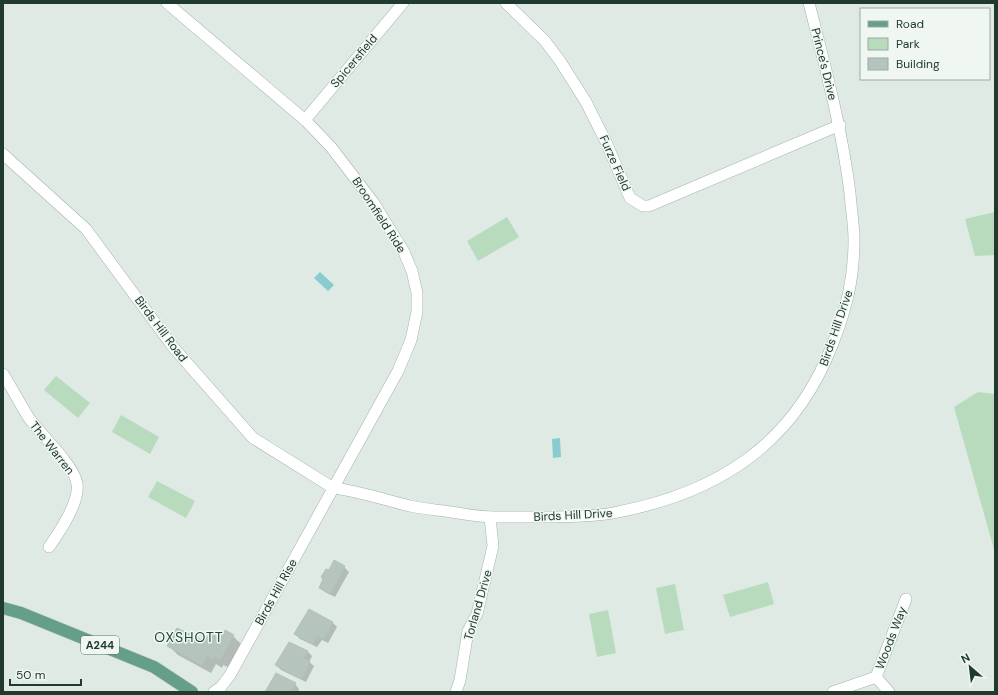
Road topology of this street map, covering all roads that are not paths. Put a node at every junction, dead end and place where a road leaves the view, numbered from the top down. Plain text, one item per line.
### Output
1 (167, 3) edge
2 (403, 3) edge
3 (506, 3) edge
4 (810, 3) edge
5 (305, 120) junction
6 (840, 125) junction
7 (3, 154) edge
8 (3, 374) edge
9 (334, 488) junction
10 (490, 517) junction
11 (49, 547) dead end
12 (906, 599) dead end
13 (3, 608) edge
14 (876, 677) junction
15 (192, 692) edge
16 (214, 692) edge
17 (456, 692) edge
18 (833, 692) edge
19 (889, 692) edge

1 - 5 street, Broomfield Ride
2 - 5 street, Spicersfield
3 - 6 street, Furze Field
4 - 6 street, Prince's Drive
5 - 9 street, Broomfield Ride
6 - 10 street, Birds Hill Drive
7 - 9 street, Birds Hill Road
8 - 11 street, The Warren
9 - 10 street, Birds Hill Drive
9 - 16 street, Birds Hill Rise
10 - 17 street, Torland Drive
12 - 14 street, Woods Way
13 - 15 main road, A244
14 - 18 street
14 - 19 street

